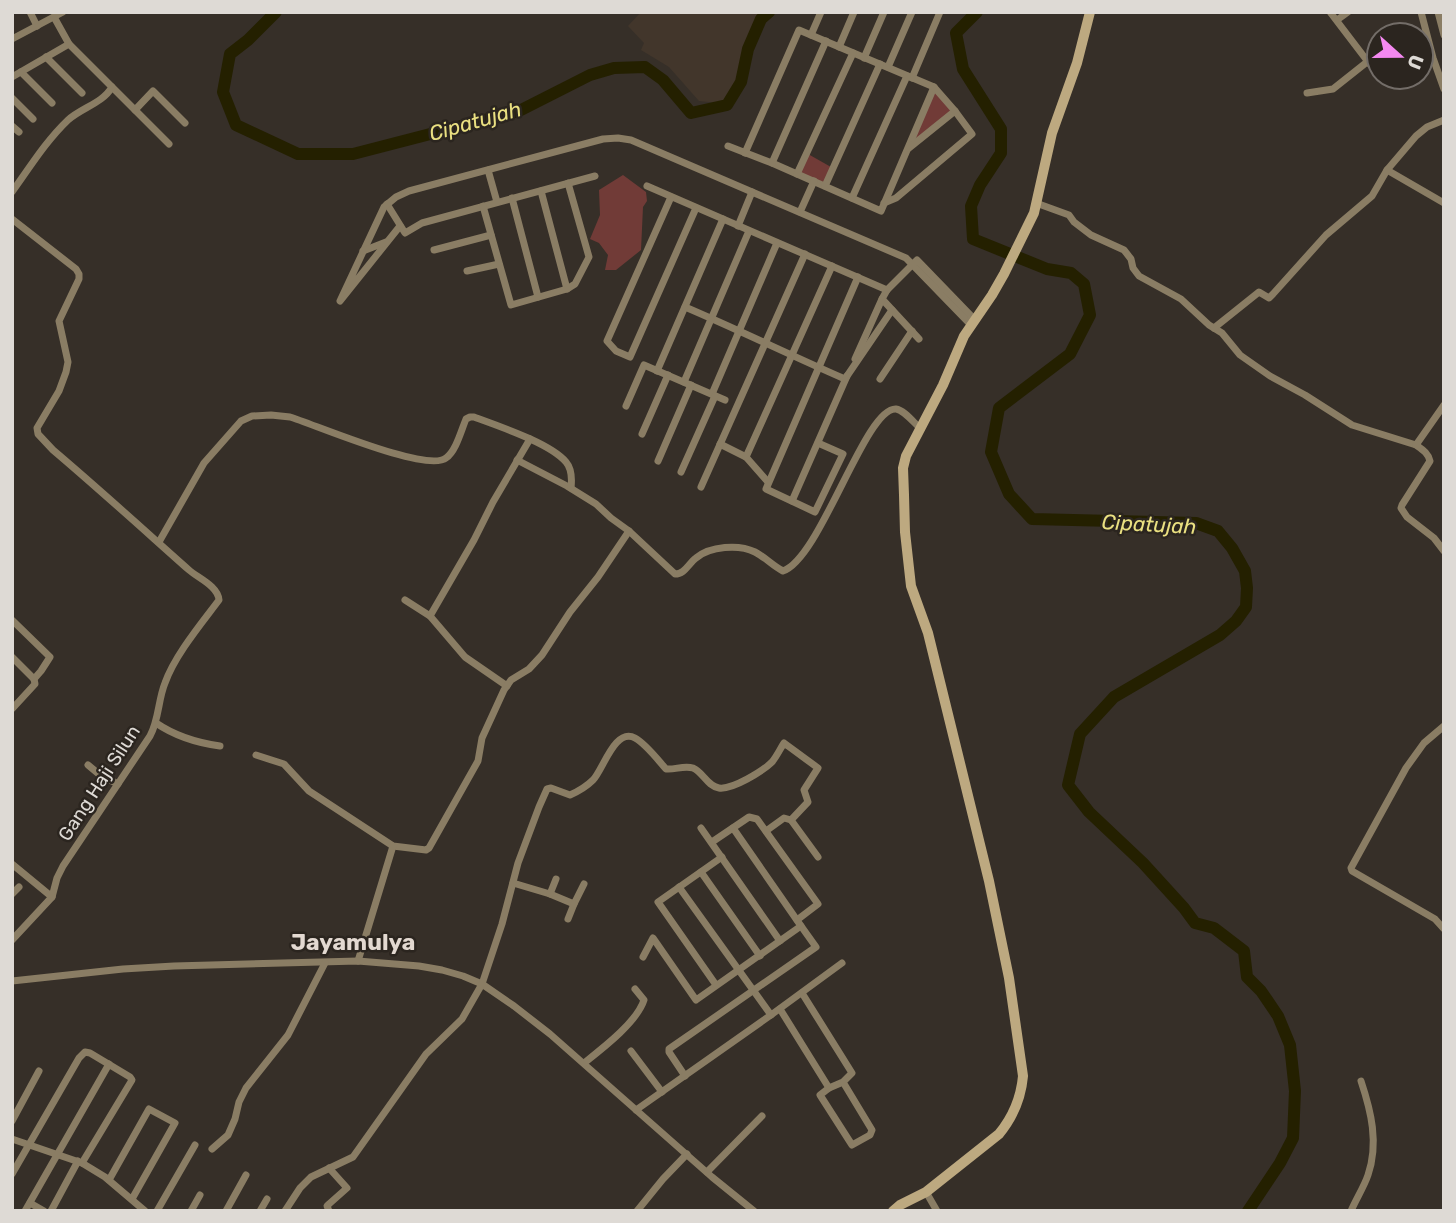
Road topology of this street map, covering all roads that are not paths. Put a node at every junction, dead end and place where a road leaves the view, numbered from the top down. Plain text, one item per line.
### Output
1 (30, 12) edge
2 (62, 12) edge
3 (821, 12) edge
4 (854, 12) edge
5 (884, 12) edge
6 (912, 12) edge
7 (940, 12) edge
8 (1090, 12) edge
9 (1330, 12) edge
10 (1348, 12) edge
11 (1438, 12) edge
12 (54, 18) junction
13 (1337, 20) junction
14 (37, 26) junction
15 (811, 35) junction
16 (1444, 35) edge
17 (12, 39) edge
18 (826, 41) junction
19 (69, 44) junction
20 (839, 47) junction
21 (853, 53) junction
22 (46, 57) junction
23 (864, 58) junction
24 (1365, 59) edge
25 (1365, 64) edge
26 (884, 66) junction
27 (1435, 66) edge
28 (21, 72) junction
29 (12, 77) edge
30 (910, 77) junction
31 (113, 87) junction
32 (934, 87) junction
33 (1444, 89) edge
34 (82, 93) dead end
35 (1307, 93) dead end
36 (12, 98) edge
37 (52, 103) dead end
38 (135, 110) junction
39 (955, 111) junction
40 (33, 119) dead end
41 (1444, 120) edge
42 (185, 123) dead end
43 (12, 126) edge
44 (19, 132) dead end
45 (169, 144) dead end
46 (728, 146) dead end
47 (908, 148) junction
48 (745, 153) junction
49 (772, 163) junction
50 (488, 170) junction
51 (1387, 170) junction
52 (797, 174) junction
53 (595, 176) dead end
54 (814, 181) junction
55 (568, 183) junction
56 (647, 186) dead end
57 (825, 186) junction
58 (12, 191) edge
59 (541, 191) junction
60 (752, 192) junction
61 (671, 197) junction
62 (512, 198) junction
63 (852, 198) junction
64 (497, 202) junction
65 (1036, 203) junction
66 (1444, 203) edge
67 (387, 204) junction
68 (483, 206) junction
69 (883, 207) junction
70 (696, 208) junction
71 (800, 212) junction
72 (12, 219) edge
73 (723, 219) junction
74 (400, 226) junction
75 (738, 226) junction
76 (749, 230) junction
77 (491, 235) junction
78 (387, 242) junction
79 (777, 243) junction
80 (434, 250) dead end
81 (363, 251) junction
82 (804, 254) junction
83 (499, 264) junction
84 (912, 265) junction
85 (832, 266) junction
86 (467, 271) dead end
87 (858, 277) junction
88 (567, 289) junction
89 (887, 289) junction
90 (538, 297) junction
91 (882, 299) junction
92 (685, 307) junction
93 (892, 310) junction
94 (712, 318) junction
95 (973, 322) junction
96 (1214, 328) junction
97 (739, 331) junction
98 (912, 331) junction
99 (919, 339) dead end
100 (766, 342) junction
101 (792, 356) junction
102 (818, 367) junction
103 (657, 371) junction
104 (668, 375) junction
105 (845, 379) junction
106 (880, 379) dead end
107 (688, 384) junction
108 (714, 395) junction
109 (725, 400) dead end
110 (1444, 405) edge
111 (626, 406) dead end
112 (921, 429) junction
113 (642, 434) dead end
114 (530, 439) junction
115 (818, 443) junction
116 (720, 444) junction
117 (1416, 445) junction
118 (746, 457) junction
119 (517, 460) junction
120 (657, 461) dead end
121 (681, 472) dead end
122 (768, 482) junction
123 (701, 487) dead end
124 (571, 488) junction
125 (792, 502) junction
126 (629, 531) junction
127 (159, 542) junction
128 (1444, 551) edge
129 (405, 600) dead end
130 (430, 616) junction
131 (12, 620) edge
132 (14, 663) edge
133 (34, 679) junction
134 (507, 686) junction
135 (12, 709) edge
136 (156, 723) junction
137 (1444, 726) edge
138 (220, 746) dead end
139 (256, 755) dead end
140 (88, 765) dead end
141 (118, 784) junction
142 (791, 820) junction
143 (701, 828) dead end
144 (733, 828) junction
145 (766, 831) junction
146 (712, 842) junction
147 (393, 846) junction
148 (722, 857) junction
149 (818, 857) dead end
150 (12, 866) edge
151 (701, 872) junction
152 (556, 879) dead end
153 (513, 883) junction
154 (584, 884) dead end
155 (19, 887) dead end
156 (679, 887) junction
157 (12, 894) edge
158 (551, 894) junction
159 (52, 897) junction
160 (575, 904) junction
161 (568, 919) dead end
162 (799, 923) junction
163 (1444, 929) edge
164 (14, 935) edge
165 (780, 941) junction
166 (760, 956) junction
167 (643, 957) dead end
168 (358, 961) junction
169 (325, 963) junction
170 (842, 963) dead end
171 (738, 971) junction
172 (12, 981) edge
173 (482, 984) junction
174 (716, 985) junction
175 (635, 989) dead end
176 (753, 990) junction
177 (802, 993) junction
178 (780, 1009) junction
179 (771, 1015) junction
180 (631, 1051) dead end
181 (584, 1063) junction
182 (109, 1064) junction
183 (39, 1071) dead end
184 (685, 1076) junction
185 (1361, 1081) dead end
186 (843, 1082) junction
187 (829, 1088) junction
188 (662, 1092) junction
189 (636, 1110) junction
190 (762, 1116) dead end
191 (12, 1121) edge
192 (12, 1139) edge
193 (29, 1145) junction
194 (195, 1145) dead end
195 (212, 1149) dead end
196 (57, 1154) junction
197 (687, 1154) junction
198 (80, 1162) junction
199 (329, 1168) junction
200 (707, 1172) junction
201 (12, 1174) edge
202 (246, 1175) dead end
203 (109, 1180) junction
204 (926, 1192) junction
205 (201, 1195) dead end
206 (132, 1199) junction
207 (267, 1199) dead end
208 (30, 1203) junction
209 (25, 1211) edge
210 (44, 1211) edge
211 (51, 1211) edge
212 (145, 1211) edge
213 (158, 1211) edge
214 (191, 1211) edge
215 (226, 1211) edge
216 (260, 1211) edge
217 (285, 1211) edge
218 (329, 1211) edge
219 (637, 1211) edge
220 (754, 1211) edge
221 (893, 1211) edge
222 (937, 1211) edge
223 (1352, 1211) edge

1 - 14 street
2 - 12 street
3 - 15 street
4 - 20 street
5 - 23 street
6 - 26 street
7 - 30 street
8 - 65 street
9 - 13 street
10 - 13 street
11 - 16 street
12 - 14 street
12 - 19 street
13 - 24 street
14 - 17 street
15 - 18 street
15 - 48 street
18 - 20 street
18 - 49 street
19 - 22 street
19 - 31 street
20 - 21 street
21 - 23 street
21 - 52 street
22 - 28 street
22 - 34 street
23 - 26 street
25 - 35 street
26 - 30 street
26 - 57 street
27 - 33 street
28 - 29 street
28 - 37 street
30 - 32 street
30 - 63 street
31 - 38 street
31 - 58 street
32 - 39 street
32 - 47 street
36 - 40 street
38 - 42 street
38 - 45 street
39 - 47 street
39 - 69 street
41 - 51 street
43 - 44 street
46 - 48 street
47 - 69 street
48 - 49 street
49 - 52 street
50 - 60 street
50 - 64 street
50 - 67 street
51 - 66 street
51 - 96 street
52 - 54 street
53 - 55 street
54 - 57 street
54 - 71 street
55 - 59 street
55 - 88 street
56 - 61 street
57 - 63 street
59 - 62 street
59 - 88 street
60 - 71 street
60 - 75 street
61 - 70 street
61 - 70 street
62 - 64 street
62 - 90 street
63 - 69 street
64 - 68 street
65 - 95 street
65 - 96 street
67 - 74 street
67 - 81 street
68 - 74 street
68 - 77 street
70 - 73 street
71 - 84 street
72 - 127 street
73 - 75 street
73 - 92 street
74 - 78 street
75 - 76 street
76 - 79 street
76 - 94 street
77 - 80 street
77 - 83 street
78 - 81 street
78 - 81 street
79 - 82 street
79 - 97 street
82 - 85 street
82 - 100 street
83 - 86 street
83 - 90 street
84 - 89 street
84 - 95 street
85 - 87 street
85 - 101 street
87 - 89 street
87 - 102 street
88 - 90 street
89 - 91 street
91 - 93 street
91 - 105 street
92 - 94 street
92 - 103 street
93 - 98 street
93 - 105 street
94 - 97 street
94 - 107 street
95 - 112 street
96 - 117 street
97 - 100 street
97 - 108 street
98 - 99 street
98 - 106 street
100 - 101 street
100 - 116 street
101 - 102 street
101 - 118 street
102 - 105 street
102 - 122 street
103 - 104 street
103 - 111 street
104 - 107 street
104 - 113 street
105 - 115 street
107 - 108 street
107 - 120 street
108 - 109 street
108 - 121 street
110 - 117 street
112 - 126 street
112 - 204 street
114 - 119 street
114 - 124 street
114 - 127 street
115 - 125 street
115 - 125 street
116 - 118 street
116 - 123 street
117 - 128 street
118 - 122 street
119 - 124 street
119 - 130 street
122 - 125 street
124 - 126 street
126 - 134 street
127 - 136 street, Gang Haji Silun
129 - 130 street
130 - 134 street
131 - 133 street
132 - 133 street
133 - 135 street
134 - 147 street
136 - 138 street
136 - 141 street, Gang Haji Silun
137 - 163 street
139 - 147 street
140 - 141 street
141 - 159 street, Gang Haji Silun
142 - 145 street
142 - 149 street
142 - 153 street
143 - 146 street
144 - 145 street
144 - 146 street
144 - 162 street
145 - 162 street
146 - 148 street
147 - 168 street
148 - 151 street
148 - 165 street
150 - 159 street
151 - 156 street
151 - 166 street
152 - 158 street
153 - 158 street
153 - 173 street
154 - 160 street
155 - 157 street
156 - 171 street
156 - 174 street
158 - 160 street
159 - 164 street, Gang Haji Silun
160 - 161 street
162 - 165 street
162 - 176 street
165 - 166 street
166 - 171 street
167 - 174 street
168 - 169 street
168 - 173 street
169 - 172 street
169 - 195 street
170 - 177 street
171 - 174 street
171 - 176 street
173 - 181 street
173 - 199 street
175 - 181 street
176 - 179 street
176 - 184 street
177 - 178 street
177 - 186 street
178 - 179 street
178 - 187 street
179 - 184 street
180 - 188 street
181 - 189 street
182 - 193 street
182 - 196 street
182 - 198 street
183 - 191 street
184 - 188 street
185 - 223 street
186 - 187 street
186 - 187 street
188 - 189 street
189 - 197 street
190 - 200 street
192 - 193 street
193 - 196 street
193 - 201 street
194 - 213 street
196 - 198 street
196 - 208 street
197 - 200 street
197 - 219 street
198 - 203 street
198 - 211 street
199 - 217 street
199 - 218 street
200 - 220 street
202 - 215 street
203 - 206 street
203 - 206 street
204 - 221 street
204 - 222 street
205 - 214 street
206 - 212 street
207 - 216 street
208 - 209 street
208 - 210 street

